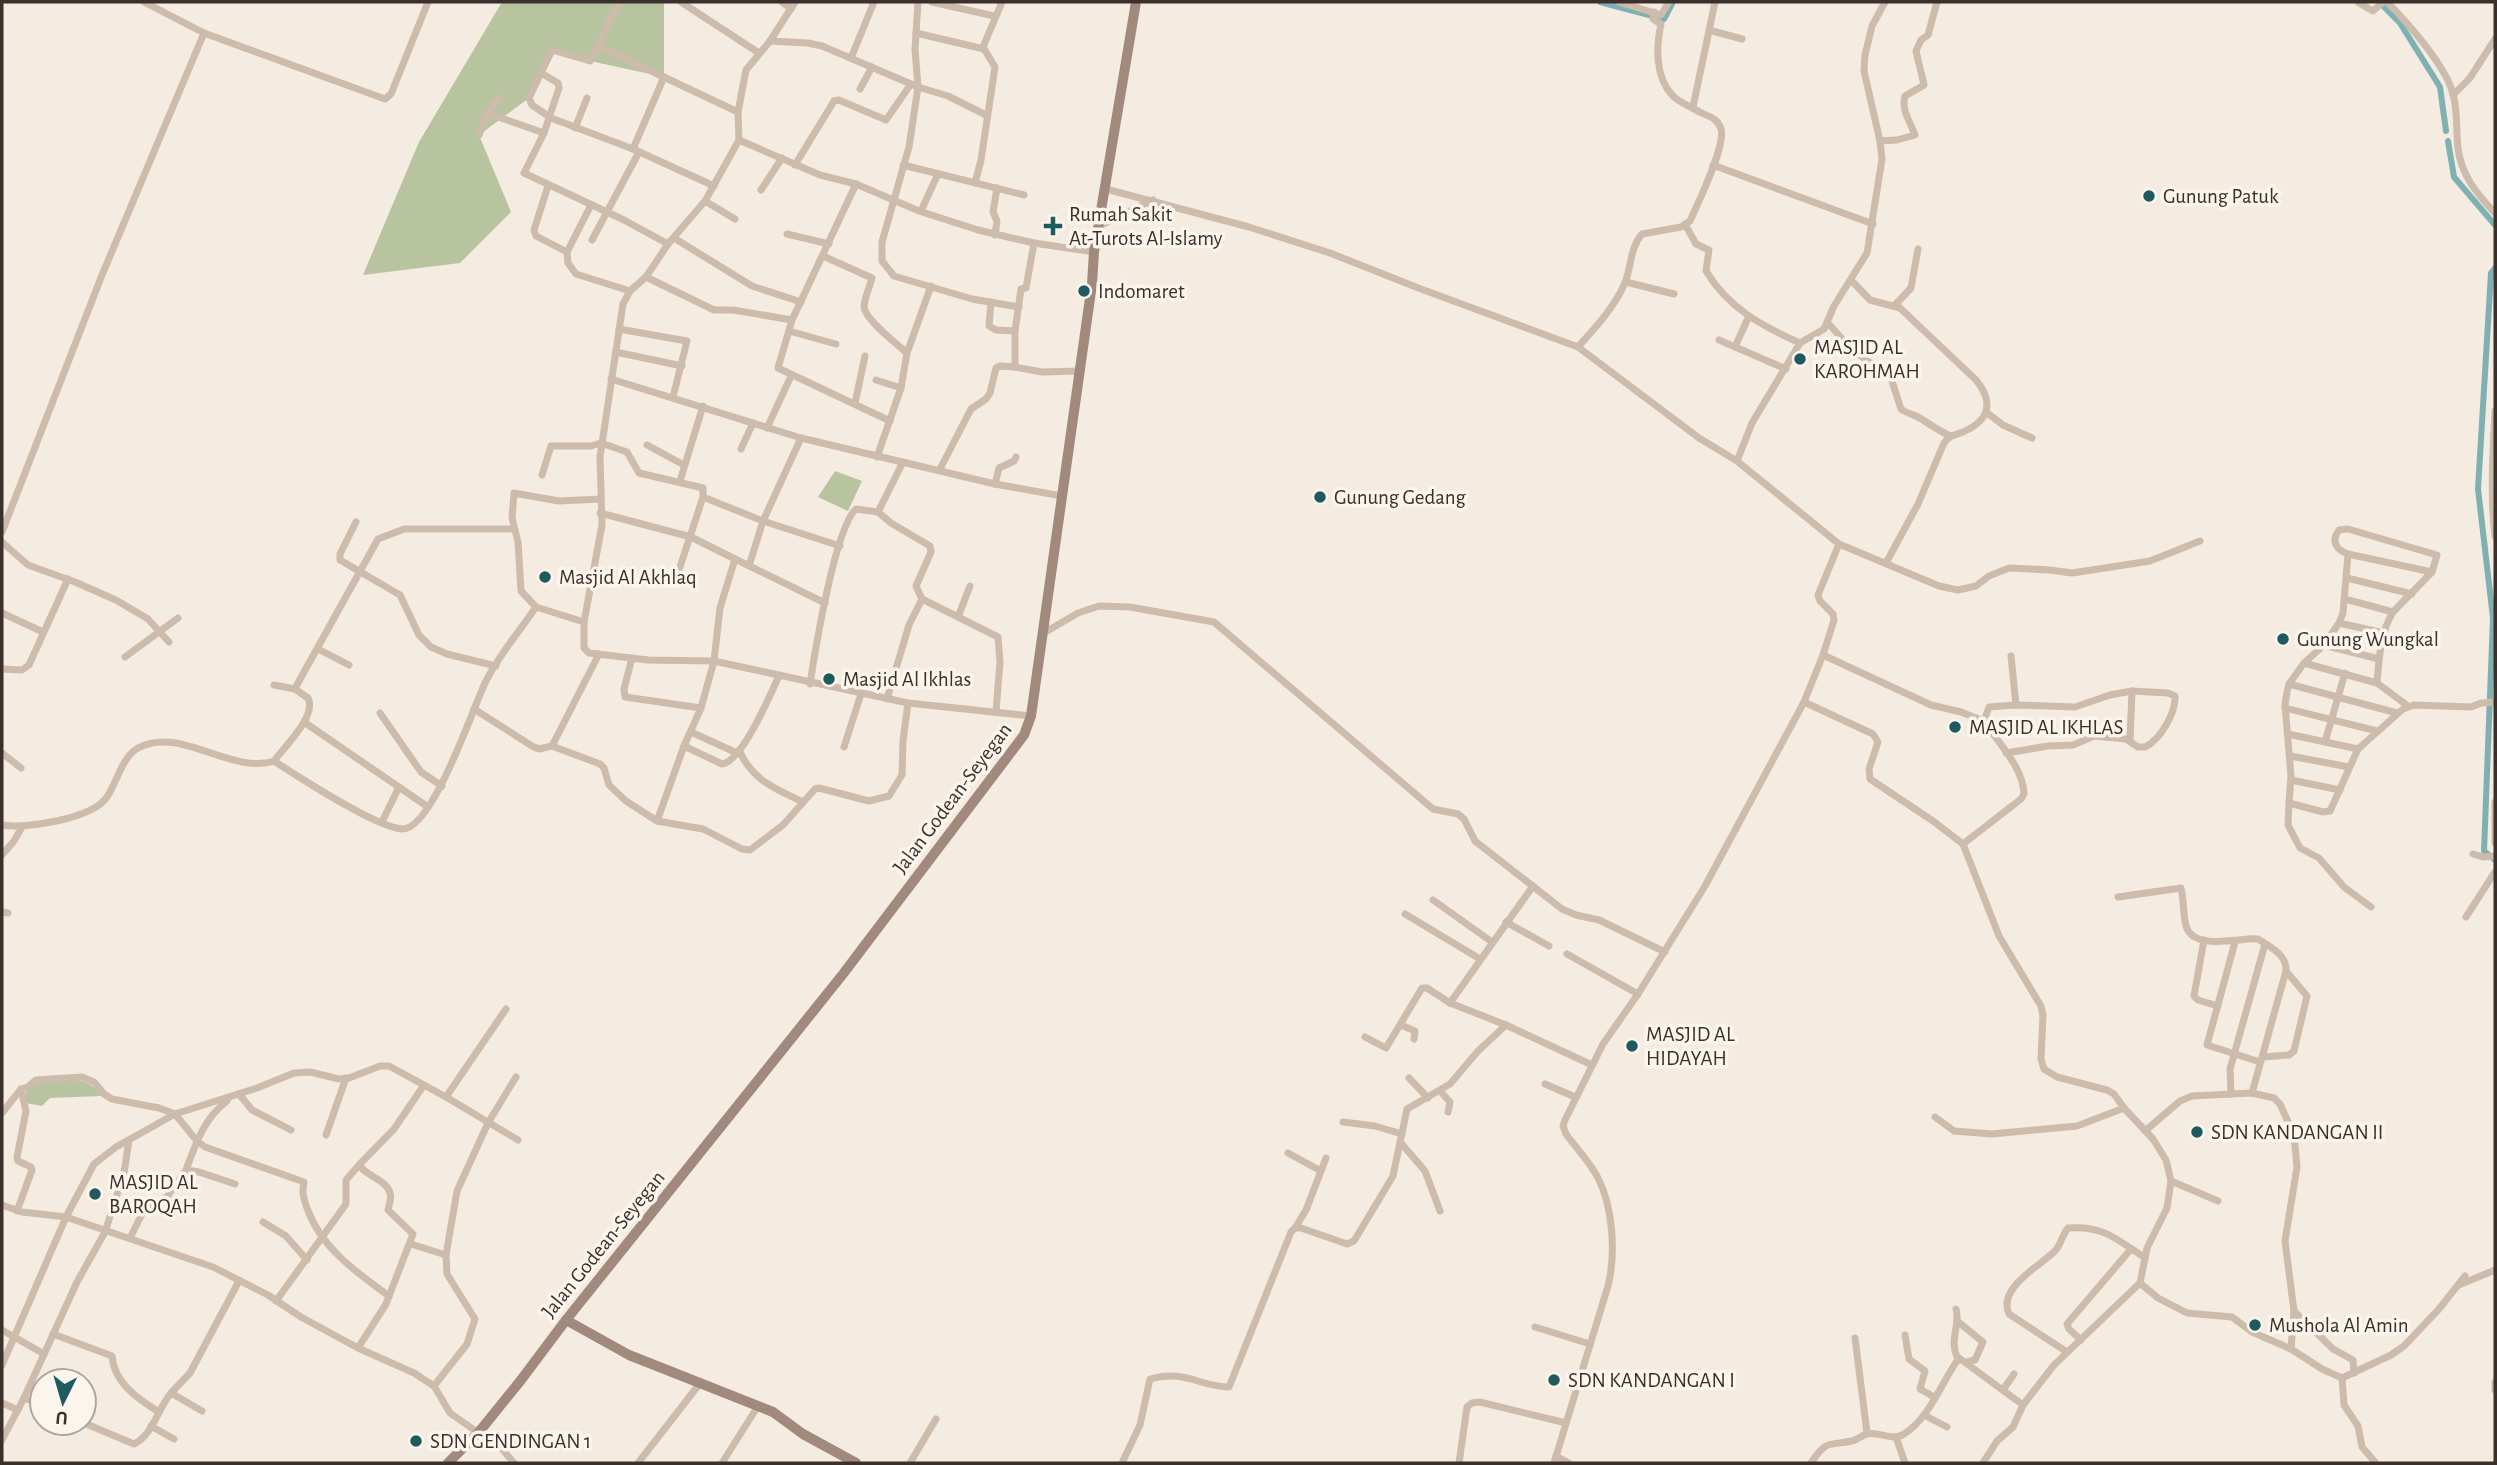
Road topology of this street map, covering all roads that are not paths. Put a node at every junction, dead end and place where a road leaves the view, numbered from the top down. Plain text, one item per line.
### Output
1 (144, 2) edge
2 (428, 2) edge
3 (619, 2) edge
4 (681, 2) edge
5 (782, 2) edge
6 (874, 2) edge
7 (918, 2) edge
8 (932, 2) edge
9 (1002, 2) edge
10 (1136, 2) edge
11 (1619, 2) edge
12 (1669, 2) edge
13 (1715, 2) edge
14 (1937, 2) edge
15 (2383, 3) edge
16 (1884, 4) edge
17 (2359, 4) dead end
18 (793, 5) edge
19 (1653, 15) junction
20 (994, 16) junction
21 (1709, 30) junction
22 (204, 33) junction
23 (916, 33) junction
24 (1742, 39) dead end
25 (2495, 39) edge
26 (769, 41) junction
27 (598, 46) junction
28 (984, 49) junction
29 (759, 53) junction
30 (850, 58) junction
31 (872, 67) junction
32 (541, 73) junction
33 (664, 77) junction
34 (915, 85) junction
35 (860, 89) dead end
36 (2453, 95) junction
37 (500, 98) dead end
38 (587, 98) dead end
39 (1693, 107) junction
40 (738, 112) junction
41 (487, 113) junction
42 (986, 115) junction
43 (551, 118) junction
44 (575, 128) junction
45 (544, 133) junction
46 (479, 135) dead end
47 (739, 140) junction
48 (1880, 141) junction
49 (636, 151) junction
50 (782, 158) junction
51 (795, 164) junction
52 (903, 165) junction
53 (1713, 165) junction
54 (938, 174) junction
55 (975, 183) junction
56 (856, 184) junction
57 (548, 186) junction
58 (713, 186) junction
59 (997, 188) junction
60 (1106, 189) junction
61 (761, 190) dead end
62 (1024, 195) dead end
63 (1153, 200) junction
64 (705, 201) junction
65 (895, 201) junction
66 (591, 205) junction
67 (606, 211) junction
68 (921, 211) junction
69 (2495, 213) edge
70 (736, 219) dead end
71 (1872, 224) junction
72 (1099, 226) junction
73 (1686, 226) junction
74 (787, 234) dead end
75 (995, 235) junction
76 (593, 240) dead end
77 (671, 241) junction
78 (1034, 243) junction
79 (829, 244) junction
80 (1918, 249) dead end
81 (567, 252) junction
82 (1094, 252) junction
83 (823, 256) junction
84 (884, 265) junction
85 (646, 277) junction
86 (872, 278) junction
87 (1851, 280) junction
88 (1626, 282) junction
89 (931, 286) junction
90 (631, 291) junction
91 (1674, 294) dead end
92 (801, 302) junction
93 (991, 302) junction
94 (1895, 305) junction
95 (1019, 307) junction
96 (1749, 316) junction
97 (792, 320) junction
98 (1828, 323) junction
99 (619, 329) junction
100 (789, 331) junction
101 (1015, 331) junction
102 (1719, 340) dead end
103 (1800, 343) junction
104 (836, 344) dead end
105 (1578, 347) junction
106 (1735, 347) junction
107 (616, 352) junction
108 (907, 353) junction
109 (865, 356) dead end
110 (682, 366) junction
111 (1015, 367) junction
112 (1786, 369) junction
113 (1079, 371) junction
114 (791, 376) junction
115 (611, 379) junction
116 (876, 380) dead end
117 (901, 388) junction
118 (673, 397) junction
119 (855, 403) junction
120 (703, 406) junction
121 (2495, 411) edge
122 (1986, 412) junction
123 (890, 421) junction
124 (753, 424) junction
125 (766, 428) junction
126 (1950, 436) junction
127 (2032, 438) dead end
128 (801, 439) junction
129 (601, 443) junction
130 (647, 445) dead end
131 (741, 449) dead end
132 (877, 457) junction
133 (1016, 457) dead end
134 (1737, 461) junction
135 (902, 462) junction
136 (684, 465) junction
137 (940, 469) junction
138 (542, 475) dead end
139 (680, 481) junction
140 (995, 484) junction
141 (1062, 496) junction
142 (703, 497) junction
143 (601, 499) junction
144 (878, 512) junction
145 (600, 513) junction
146 (763, 521) junction
147 (356, 522) dead end
148 (514, 529) junction
149 (2, 533) edge
150 (2495, 536) edge
151 (691, 537) junction
152 (2200, 541) dead end
153 (2, 542) edge
154 (1839, 544) junction
155 (840, 546) junction
156 (2348, 554) junction
157 (735, 559) junction
158 (1886, 563) junction
159 (749, 566) junction
160 (679, 569) dead end
161 (359, 570) junction
162 (2432, 572) junction
163 (2347, 578) junction
164 (68, 579) junction
165 (970, 586) dead end
166 (2412, 594) junction
167 (922, 599) junction
168 (2345, 599) junction
169 (825, 603) junction
170 (536, 607) junction
171 (2393, 612) junction
172 (2, 613) edge
173 (958, 617) junction
174 (178, 618) dead end
175 (584, 622) junction
176 (2339, 623) junction
177 (43, 632) junction
178 (159, 632) junction
179 (2384, 633) junction
180 (1042, 634) junction
181 (169, 642) dead end
182 (2324, 645) junction
183 (318, 649) junction
184 (599, 654) junction
185 (1823, 655) junction
186 (2011, 656) dead end
187 (125, 657) dead end
188 (632, 658) junction
189 (2379, 659) junction
190 (714, 661) junction
191 (2304, 663) junction
192 (349, 665) dead end
193 (496, 666) junction
194 (2, 669) edge
195 (2345, 673) junction
196 (779, 676) junction
197 (2377, 683) junction
198 (810, 684) junction
199 (2289, 684) junction
200 (274, 685) dead end
201 (295, 689) junction
202 (2132, 691) junction
203 (861, 694) junction
204 (2337, 697) junction
205 (887, 698) junction
206 (1804, 702) junction
207 (2491, 702) edge
208 (908, 704) junction
209 (2016, 705) junction
210 (2408, 706) junction
211 (701, 708) junction
212 (2285, 708) junction
213 (474, 709) junction
214 (996, 711) junction
215 (380, 713) dead end
216 (2397, 713) junction
217 (1031, 716) junction
218 (2331, 719) junction
219 (304, 722) junction
220 (1984, 722) junction
221 (2377, 731) junction
222 (691, 732) junction
223 (2288, 734) junction
224 (2130, 740) junction
225 (2325, 742) junction
226 (552, 746) junction
227 (684, 746) junction
228 (844, 747) dead end
229 (2358, 749) junction
230 (738, 751) junction
231 (2, 753) edge
232 (2006, 753) junction
233 (2290, 756) junction
234 (274, 761) junction
235 (2349, 766) junction
236 (21, 768) dead end
237 (2291, 780) junction
238 (442, 786) junction
239 (399, 787) junction
240 (2340, 790) junction
241 (803, 802) junction
242 (2495, 802) edge
243 (2290, 803) junction
244 (428, 807) junction
245 (657, 821) junction
246 (382, 822) junction
247 (2, 825) edge
248 (22, 827) junction
249 (2495, 843) edge
250 (1963, 844) junction
251 (2473, 854) dead end
252 (2, 855) edge
253 (2492, 857) edge
254 (2495, 872) edge
255 (1533, 886) junction
256 (2118, 897) dead end
257 (1433, 900) dead end
258 (2371, 907) dead end
259 (1405, 914) dead end
260 (2466, 917) dead end
261 (1506, 922) junction
262 (2204, 940) junction
263 (1492, 942) junction
264 (2235, 942) junction
265 (2265, 944) junction
266 (1549, 946) dead end
267 (1665, 952) junction
268 (1567, 954) dead end
269 (1480, 959) junction
270 (2286, 971) junction
271 (1638, 994) junction
272 (1450, 1003) junction
273 (2218, 1006) junction
274 (506, 1009) dead end
275 (1401, 1025) junction
276 (1506, 1025) junction
277 (1365, 1037) dead end
278 (1414, 1039) dead end
279 (2234, 1054) junction
280 (2262, 1060) junction
281 (1592, 1065) junction
282 (516, 1077) dead end
283 (346, 1078) junction
284 (1409, 1078) dead end
285 (1545, 1084) dead end
286 (424, 1085) junction
287 (21, 1089) junction
288 (1440, 1091) junction
289 (2252, 1093) junction
290 (2231, 1094) junction
291 (236, 1095) junction
292 (446, 1097) junction
293 (1575, 1097) junction
294 (1427, 1098) junction
295 (2123, 1108) junction
296 (1448, 1112) dead end
297 (2, 1113) edge
298 (175, 1114) junction
299 (1935, 1118) dead end
300 (1343, 1122) dead end
301 (488, 1123) junction
302 (291, 1130) dead end
303 (2145, 1131) junction
304 (1402, 1134) junction
305 (326, 1135) dead end
306 (129, 1140) junction
307 (518, 1140) dead end
308 (197, 1141) junction
309 (1401, 1143) junction
310 (1288, 1153) dead end
311 (1326, 1158) dead end
312 (359, 1165) junction
313 (187, 1170) junction
314 (1321, 1171) junction
315 (2171, 1181) junction
316 (235, 1184) dead end
317 (2218, 1201) dead end
318 (2, 1205) edge
319 (19, 1211) junction
320 (1440, 1211) dead end
321 (66, 1217) junction
322 (263, 1222) dead end
323 (1296, 1228) junction
324 (105, 1232) junction
325 (130, 1238) junction
326 (322, 1240) junction
327 (411, 1244) junction
328 (2132, 1249) junction
329 (446, 1255) junction
330 (2145, 1258) junction
331 (307, 1260) junction
332 (2495, 1270) edge
333 (2465, 1276) dead end
334 (239, 1281) junction
335 (2140, 1283) junction
336 (2458, 1285) junction
337 (389, 1296) junction
338 (276, 1301) junction
339 (1956, 1309) dead end
340 (2294, 1311) junction
341 (566, 1320) junction
342 (1957, 1321) junction
343 (1535, 1327) dead end
344 (2, 1331) edge
345 (53, 1334) junction
346 (1905, 1335) dead end
347 (14, 1337) junction
348 (1855, 1338) dead end
349 (2081, 1340) junction
350 (1590, 1344) junction
351 (358, 1348) junction
352 (2291, 1349) junction
353 (2067, 1352) junction
354 (44, 1354) junction
355 (1958, 1359) junction
356 (1967, 1362) junction
357 (2, 1365) edge
358 (2354, 1373) junction
359 (2014, 1374) dead end
360 (2342, 1378) junction
361 (701, 1382) junction
362 (2495, 1382) edge
363 (433, 1386) junction
364 (2003, 1390) junction
365 (2495, 1390) edge
366 (171, 1393) junction
367 (1934, 1397) junction
368 (24, 1398) junction
369 (28, 1400) edge
370 (2, 1403) edge
371 (2023, 1405) junction
372 (758, 1406) junction
373 (18, 1410) junction
374 (202, 1411) dead end
375 (159, 1412) junction
376 (1924, 1415) junction
377 (936, 1419) dead end
378 (1566, 1423) junction
379 (151, 1426) junction
380 (1947, 1427) dead end
381 (98, 1429) edge
382 (479, 1432) junction
383 (1867, 1433) junction
384 (1896, 1437) junction
385 (174, 1439) dead end
386 (2, 1440) edge
387 (838, 1459) edge
388 (1555, 1460) edge
389 (448, 1463) edge
390 (514, 1463) edge
391 (638, 1463) edge
392 (722, 1463) edge
393 (856, 1463) edge
394 (910, 1463) edge
395 (1122, 1463) edge
396 (1459, 1463) edge
397 (1569, 1463) edge
398 (1811, 1463) edge
399 (1905, 1463) edge
400 (1983, 1463) edge
401 (2376, 1463) edge

1 - 22 street
2 - 22 street
3 - 27 street
4 - 29 street
5 - 18 street
6 - 30 street
7 - 23 street
8 - 20 street
9 - 20 street
10 - 60 main road, Jalan Godean-Seyegan
11 - 19 street
12 - 19 street
13 - 21 street
14 - 48 street
15 - 17 street
15 - 36 street
16 - 48 street
18 - 26 street
19 - 39 street
20 - 28 street
21 - 24 street
21 - 39 street
22 - 149 street
23 - 28 street
23 - 34 street
25 - 36 street
26 - 29 street
26 - 30 street
27 - 32 street
27 - 33 street
28 - 42 street
29 - 40 street
30 - 31 street
31 - 34 street
31 - 35 street
32 - 43 street
32 - 43 street
33 - 40 street
33 - 49 street
34 - 42 street
34 - 51 street
34 - 52 street
36 - 69 street
37 - 41 street
38 - 44 street
39 - 53 street
40 - 47 street
41 - 45 street
41 - 46 street
42 - 55 street
43 - 44 street
43 - 45 street
44 - 49 street
45 - 57 street
47 - 50 street
47 - 58 street
48 - 71 street
49 - 58 street
49 - 67 street
50 - 51 street
50 - 61 street
51 - 56 street
52 - 54 street
52 - 65 street
53 - 71 street
53 - 73 street
54 - 55 street
54 - 68 street
55 - 59 street
56 - 65 street
56 - 79 street
57 - 66 street
57 - 81 street
58 - 64 street
59 - 62 street
59 - 75 street
60 - 63 street
60 - 72 main road, Jalan Godean-Seyegan
63 - 72 street
63 - 105 street
64 - 70 street
64 - 77 street
65 - 68 street
65 - 84 street
66 - 67 street
66 - 81 street
67 - 76 street
67 - 77 street
68 - 75 street
71 - 87 street
72 - 82 main road, Jalan Godean-Seyegan
73 - 88 street
73 - 96 street
74 - 79 street
75 - 78 street
77 - 85 street
77 - 92 street
78 - 82 street
78 - 95 street
79 - 83 street
80 - 94 street
81 - 90 street
82 - 113 main road, Jalan Godean-Seyegan
83 - 86 street
83 - 92 street
84 - 86 street
84 - 89 street
85 - 90 street
85 - 97 street
86 - 108 street
87 - 94 street
87 - 98 street
88 - 91 street
88 - 105 street
89 - 93 street
89 - 108 street
90 - 99 street
92 - 97 street
93 - 95 street
93 - 101 street
94 - 122 street
95 - 101 street
96 - 103 street
96 - 106 street
97 - 100 street
98 - 103 street
98 - 126 street
99 - 107 street
99 - 110 street
100 - 104 street
100 - 114 street
101 - 111 street
102 - 106 street
103 - 112 street
105 - 134 street
106 - 112 street
107 - 110 street
107 - 115 street
108 - 117 street
109 - 119 street
110 - 118 street
111 - 113 street
111 - 137 street
112 - 134 street
113 - 141 main road, Jalan Godean-Seyegan
114 - 119 street
114 - 125 street
115 - 118 street
115 - 129 street
116 - 117 street
117 - 123 street
118 - 120 street
119 - 123 street
120 - 124 street
120 - 136 street
121 - 150 street
122 - 126 street
122 - 127 street
123 - 132 street
124 - 125 street
124 - 131 street
125 - 128 street
126 - 158 street
128 - 132 street
128 - 146 street
129 - 138 street
129 - 139 street
129 - 143 street
130 - 136 street
132 - 135 street
133 - 140 street
134 - 154 street
135 - 137 street
135 - 144 street
136 - 139 street
137 - 140 street
139 - 142 street
140 - 141 street
141 - 180 main road, Jalan Godean-Seyegan
142 - 146 street
142 - 151 street
143 - 145 street
143 - 148 street
144 - 155 street
144 - 167 street
145 - 151 street
145 - 175 street
146 - 155 street
146 - 159 street
147 - 161 street
148 - 161 street
148 - 170 street
151 - 157 street
151 - 160 street
152 - 158 street
153 - 164 street
154 - 158 street
154 - 185 street
155 - 169 street
156 - 162 street
156 - 162 street
156 - 163 street
157 - 159 street
157 - 190 street
159 - 169 street
161 - 183 street
161 - 193 street
162 - 166 street
163 - 166 street
163 - 168 street
164 - 177 street
164 - 178 street
165 - 173 street
166 - 171 street
167 - 173 street
167 - 205 street
168 - 171 street
168 - 176 street
169 - 198 street
170 - 175 street
170 - 193 street
171 - 179 street
172 - 177 street
173 - 214 street
174 - 178 street
175 - 184 street
176 - 179 street
176 - 182 street
177 - 194 street
178 - 181 street
178 - 187 street
179 - 189 street
180 - 217 main road, Jalan Godean-Seyegan
180 - 255 street
182 - 189 street
182 - 191 street
183 - 192 street
183 - 201 street
184 - 188 street
184 - 226 street
185 - 206 street
185 - 220 street
186 - 209 street
188 - 190 street
188 - 211 street
189 - 197 street
190 - 196 street
190 - 211 street
191 - 195 street
191 - 199 street
193 - 213 street
195 - 197 street
195 - 204 street
196 - 198 street
196 - 230 street
197 - 210 street
198 - 203 street
199 - 204 street
199 - 212 street
200 - 201 street
201 - 219 street
202 - 209 street
202 - 224 street
202 - 224 street
203 - 205 street
203 - 228 street
204 - 216 street
204 - 218 street
205 - 208 street
206 - 250 street
206 - 267 street
207 - 210 street
208 - 214 street
208 - 241 street
209 - 220 street
210 - 216 street
211 - 222 street
212 - 218 street
212 - 223 street
213 - 226 street
213 - 238 street
214 - 217 street
215 - 238 street
216 - 221 street
217 - 341 main road, Jalan Godean-Seyegan
218 - 221 street
218 - 225 street
219 - 234 street
219 - 239 street
220 - 232 street
221 - 229 street
222 - 227 street
222 - 230 street
223 - 225 street
223 - 233 street
224 - 232 street
225 - 229 street
226 - 245 street
227 - 230 street
227 - 245 street
229 - 235 street
230 - 241 street
231 - 236 street
232 - 250 street
233 - 235 street
233 - 237 street
234 - 246 street
234 - 248 street
235 - 240 street
237 - 240 street
237 - 243 street
238 - 244 street
239 - 244 street
239 - 246 street
240 - 243 street
241 - 245 street
242 - 249 street
243 - 258 street
244 - 246 street
247 - 248 street
248 - 252 street
250 - 295 street
251 - 253 street
254 - 260 street
255 - 261 street
255 - 267 street
256 - 262 street
257 - 263 street
259 - 269 street
261 - 263 street
261 - 266 street
262 - 264 street
262 - 273 street
263 - 269 street
264 - 265 street
264 - 273 street
265 - 270 street
265 - 279 street
267 - 271 street
268 - 271 street
269 - 272 street
270 - 280 street
270 - 280 street
271 - 281 street
272 - 275 street
272 - 276 street
273 - 279 street
274 - 292 street
275 - 277 street
275 - 278 street
276 - 281 street
276 - 288 street
279 - 280 street
279 - 290 street
280 - 289 street
281 - 293 street
282 - 301 street
283 - 286 street
283 - 291 street
283 - 305 street
284 - 294 street
285 - 293 street
286 - 292 street
286 - 312 street
287 - 297 street
287 - 298 street
287 - 319 street
288 - 294 street
288 - 296 street
289 - 290 street
289 - 340 street
290 - 303 street
291 - 298 street
291 - 302 street
291 - 308 street
292 - 301 street
293 - 350 street
294 - 304 street
295 - 299 street
295 - 303 street
298 - 306 street
298 - 308 street
300 - 304 street
301 - 307 street
301 - 329 street
303 - 315 street
304 - 309 street
306 - 321 street
306 - 324 street
308 - 313 street
308 - 326 street
309 - 320 street
309 - 323 street
310 - 314 street
311 - 314 street
312 - 326 street
312 - 327 street
313 - 316 street
313 - 325 street
314 - 323 street
315 - 317 street
315 - 330 street
318 - 319 street
319 - 321 street
321 - 324 street
321 - 347 street
322 - 331 street
323 - 395 street
324 - 325 street
324 - 345 street
325 - 334 street
326 - 331 street
326 - 337 street
327 - 329 street
327 - 337 street
328 - 330 street
328 - 349 street
328 - 353 street
329 - 363 street
330 - 335 street
331 - 338 street
332 - 336 street
333 - 336 street
334 - 338 street
334 - 366 street
335 - 349 street
335 - 352 street
336 - 358 street
337 - 351 street
338 - 351 street
339 - 342 street
340 - 352 street
340 - 358 street
341 - 361 main road
341 - 382 main road, Jalan Godean-Seyegan
342 - 355 street
342 - 356 street
343 - 350 street
344 - 347 street
345 - 354 street
345 - 375 street
346 - 367 street
347 - 354 street
347 - 357 street
348 - 383 street
349 - 353 street
350 - 378 street
351 - 363 street
352 - 360 street
353 - 371 street
354 - 368 street
355 - 356 street
355 - 367 street
356 - 364 street
358 - 360 street
359 - 364 street
360 - 401 street
361 - 372 main road
361 - 391 street
362 - 365 street
363 - 382 street
364 - 371 street
366 - 374 street
366 - 375 street
367 - 376 street
368 - 369 street
368 - 373 street
370 - 373 street
371 - 400 street
372 - 387 main road
372 - 392 street
373 - 386 street
375 - 379 street
376 - 380 street
376 - 384 street
377 - 394 street
378 - 388 street
378 - 396 street
379 - 381 street
379 - 385 street
382 - 389 main road, Jalan Godean-Seyegan
382 - 390 street
383 - 384 street
383 - 398 street
384 - 399 street
387 - 393 main road
388 - 397 street

